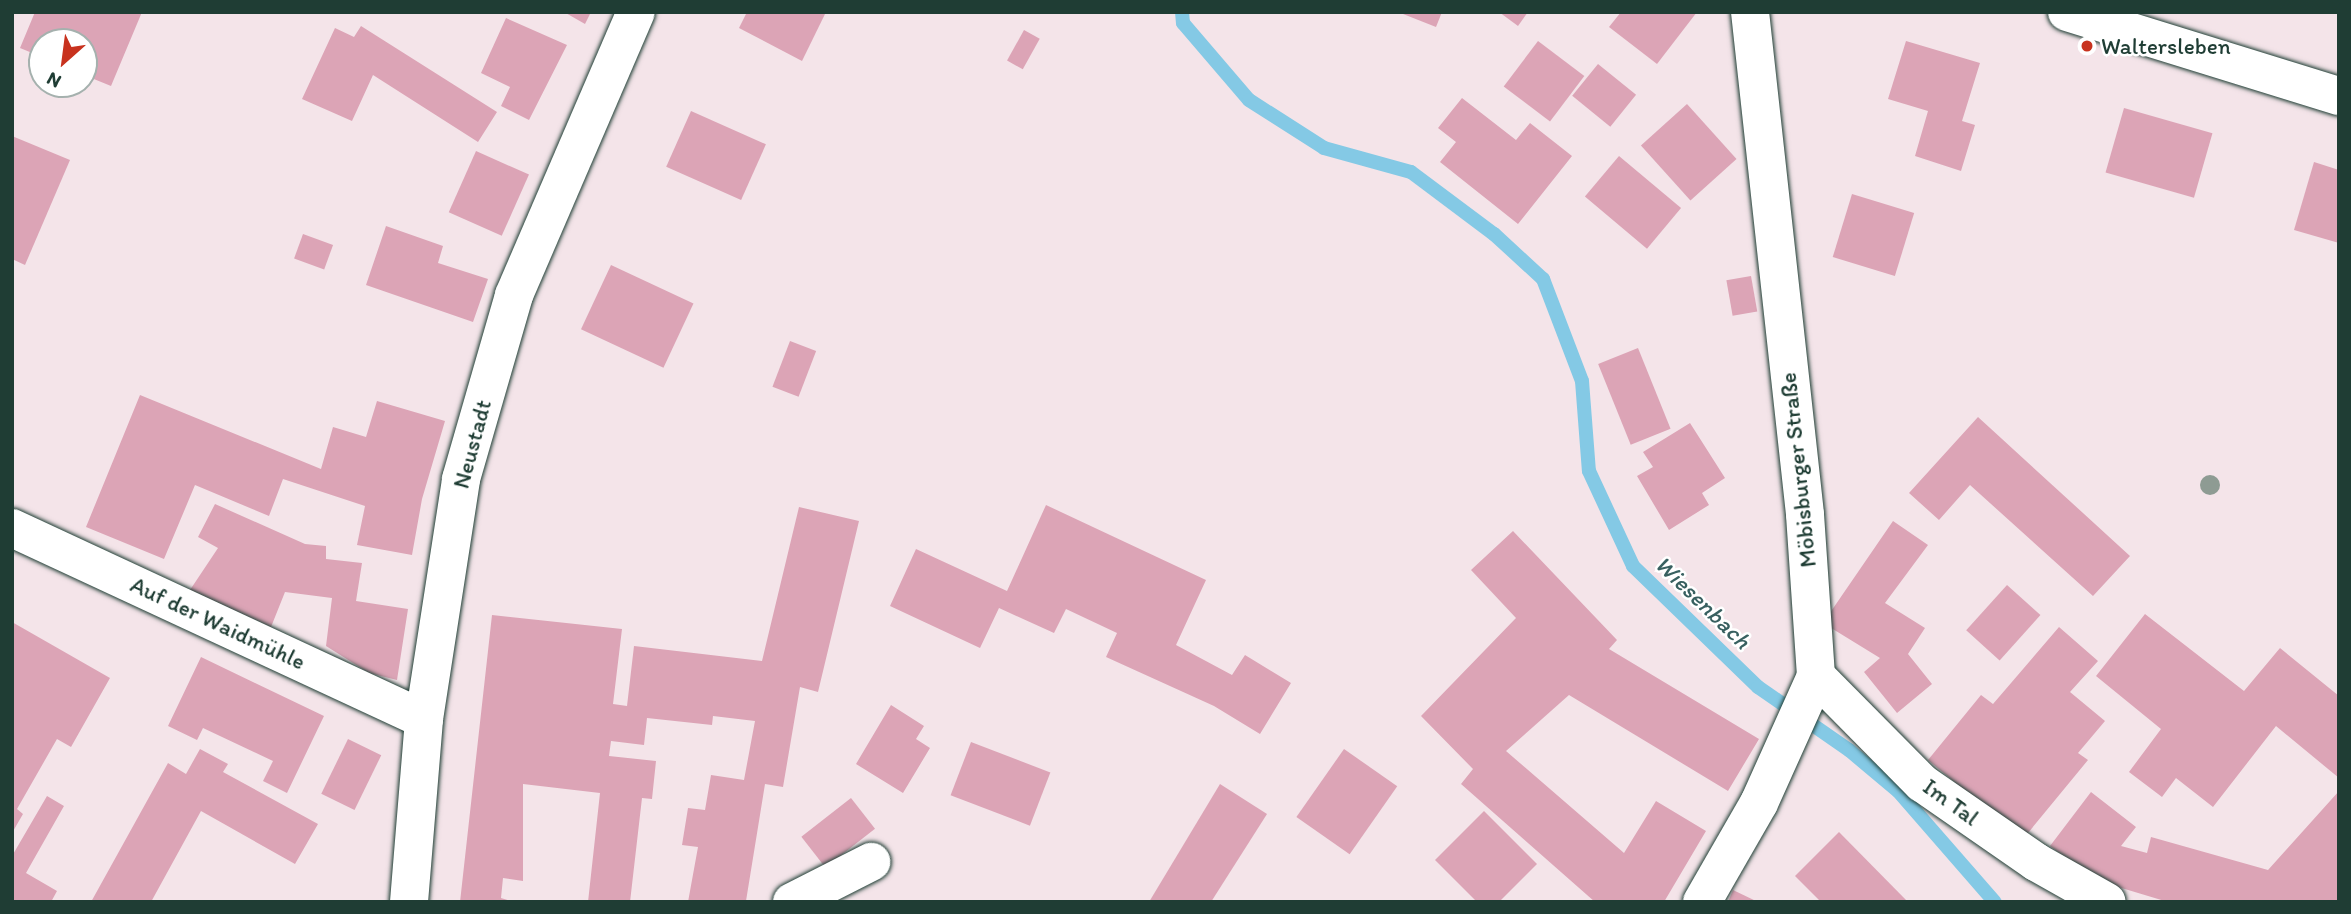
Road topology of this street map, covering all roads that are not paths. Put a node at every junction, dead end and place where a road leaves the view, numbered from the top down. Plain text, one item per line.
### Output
1 (636, 12) edge
2 (1750, 12) edge
3 (2067, 12) edge
4 (2339, 96) edge
5 (12, 528) edge
6 (1811, 687) junction
7 (424, 719) junction
8 (871, 862) dead end
9 (409, 902) edge
10 (792, 902) edge
11 (1702, 902) edge
12 (2107, 902) edge

1 - 7 street, Neustadt
2 - 6 street, Möbisburger Straße
3 - 4 street
5 - 7 street, Auf der Waidmühle
6 - 11 street, Möbisburger Straße
6 - 12 street, Im Tal
7 - 9 street, Neustadt
8 - 10 street

